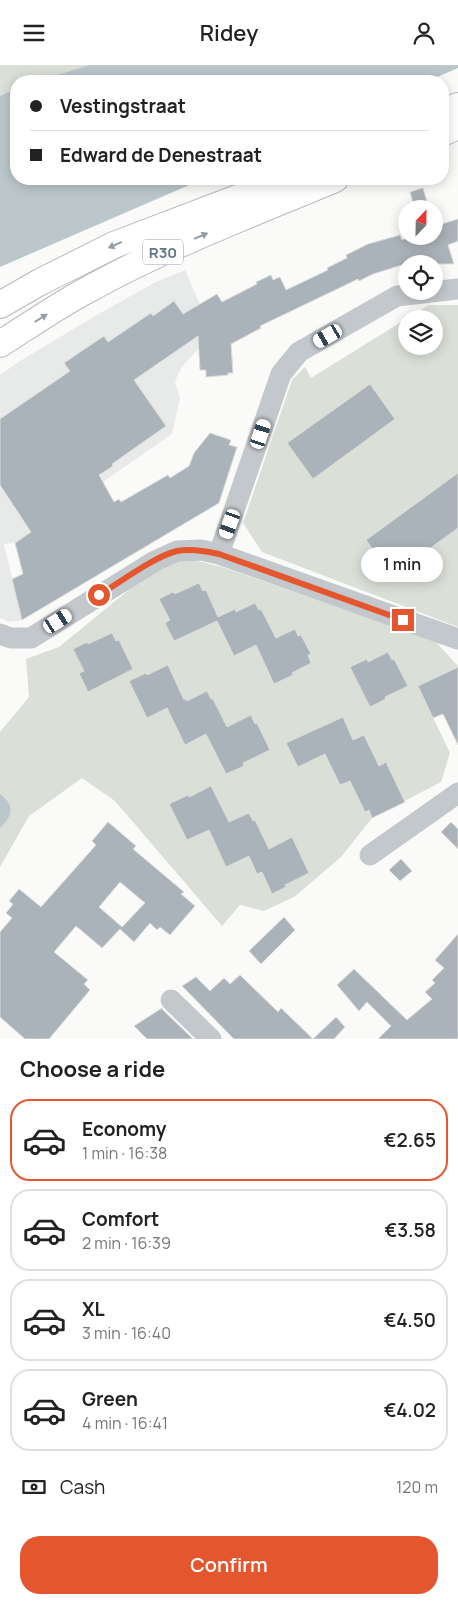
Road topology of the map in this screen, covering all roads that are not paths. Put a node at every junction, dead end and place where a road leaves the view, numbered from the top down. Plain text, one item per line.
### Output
1 (272, 185) edge
2 (322, 185) edge
3 (458, 289) edge
4 (0, 305) edge
5 (0, 344) edge
6 (219, 554) junction
7 (0, 634) edge
8 (458, 639) edge
9 (458, 793) edge
10 (370, 855) dead end
11 (171, 1000) dead end
12 (211, 1039) edge

1 -> 4 main road, R30
5 -> 2 main road, R30
3 - 6 street
6 - 7 street
6 - 8 street
9 - 10 street
11 - 12 street

